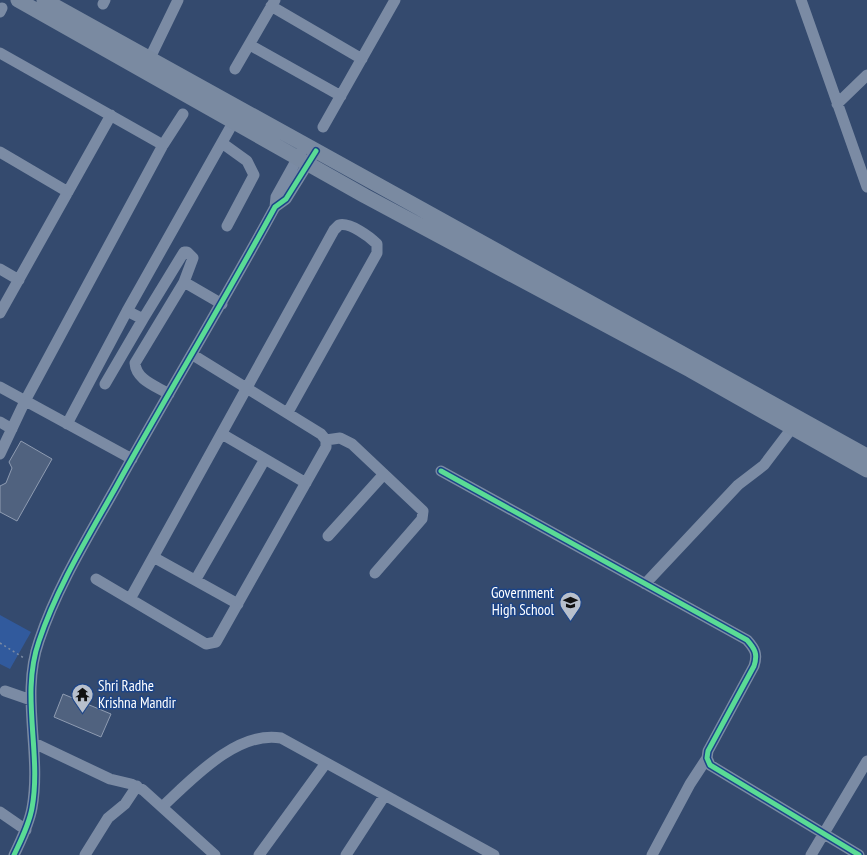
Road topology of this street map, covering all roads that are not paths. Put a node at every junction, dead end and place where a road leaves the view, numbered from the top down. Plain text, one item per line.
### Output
1 (18, 0) edge
2 (44, 0) edge
3 (178, 0) edge
4 (395, 0) edge
5 (802, 0) edge
6 (273, 3) edge
7 (250, 45) junction
8 (0, 53) edge
9 (362, 59) junction
10 (147, 64) junction
11 (235, 69) dead end
12 (867, 75) edge
13 (341, 96) junction
14 (837, 104) junction
15 (183, 114) dead end
16 (111, 115) junction
17 (234, 121) junction
18 (323, 127) dead end
19 (222, 143) junction
20 (164, 145) junction
21 (311, 148) junction
22 (0, 152) edge
23 (303, 161) junction
24 (867, 187) edge
25 (68, 192) junction
26 (227, 226) dead end
27 (0, 269) edge
28 (19, 280) junction
29 (184, 282) junction
30 (222, 304) junction
31 (127, 311) junction
32 (0, 313) edge
33 (143, 319) junction
34 (193, 355) junction
35 (105, 384) dead end
36 (0, 387) edge
37 (247, 388) junction
38 (169, 394) junction
39 (25, 401) junction
40 (288, 412) junction
41 (0, 422) edge
42 (67, 424) junction
43 (792, 428) junction
44 (12, 429) junction
45 (222, 434) junction
46 (326, 440) junction
47 (0, 454) edge
48 (867, 456) edge
49 (132, 459) junction
50 (265, 460) junction
51 (867, 470) edge
52 (441, 471) dead end
53 (384, 474) junction
54 (306, 483) junction
55 (328, 536) dead end
56 (154, 558) junction
57 (375, 573) dead end
58 (96, 579) dead end
59 (196, 579) junction
60 (645, 584) junction
61 (130, 599) junction
62 (238, 604) junction
63 (5, 691) dead end
64 (31, 700) junction
65 (34, 743) junction
66 (707, 758) junction
67 (867, 761) edge
68 (326, 763) junction
69 (137, 786) junction
70 (385, 795) junction
71 (162, 807) junction
72 (0, 812) edge
73 (26, 830) junction
74 (824, 833) junction
75 (89, 854) edge
76 (14, 855) edge
77 (215, 855) edge
78 (259, 855) edge
79 (346, 855) edge
80 (494, 855) edge
81 (652, 855) edge
82 (811, 855) edge
83 (859, 855) edge

1 - 10 main road
2 - 10 main road
3 - 10 street
4 - 9 street
5 - 14 street
6 - 7 street
6 - 9 street
7 - 11 street
7 - 13 street
8 - 16 street
9 - 13 street
10 - 17 main road
10 - 21 main road
12 - 14 street
13 - 18 street
14 - 24 street
15 - 20 street
16 - 20 street
16 - 25 street
17 - 19 street
17 - 23 main road
19 - 26 street
19 - 31 street
20 - 39 street
21 - 23 street
21 - 48 main road
22 - 25 street
23 - 30 street
23 - 43 main road
25 - 28 street
27 - 28 street
28 - 32 street
29 - 30 street
29 - 33 street
29 - 38 street
30 - 34 street
31 - 33 street
31 - 42 street
33 - 35 street
34 - 37 street
34 - 38 street
36 - 39 street
37 - 40 street
37 - 40 street
37 - 45 street
38 - 49 street
39 - 42 street
39 - 44 street
40 - 46 street
41 - 44 street
42 - 49 street
43 - 51 main road
43 - 60 street
44 - 47 street
45 - 50 street
45 - 56 street
46 - 53 street
46 - 54 street
49 - 64 street
50 - 54 street
50 - 59 street
52 - 60 street
53 - 55 street
53 - 57 street
54 - 62 street
56 - 59 street
56 - 61 street
58 - 61 street
59 - 62 street
60 - 66 street
61 - 62 street
63 - 64 street
64 - 65 street
65 - 69 street
65 - 73 street
66 - 74 street
66 - 81 street
67 - 74 street
68 - 70 street
68 - 71 street
68 - 78 street
69 - 71 street
69 - 75 street
70 - 79 street
70 - 80 street
71 - 77 street
72 - 73 street
73 - 76 street
74 - 82 street
74 - 83 street

